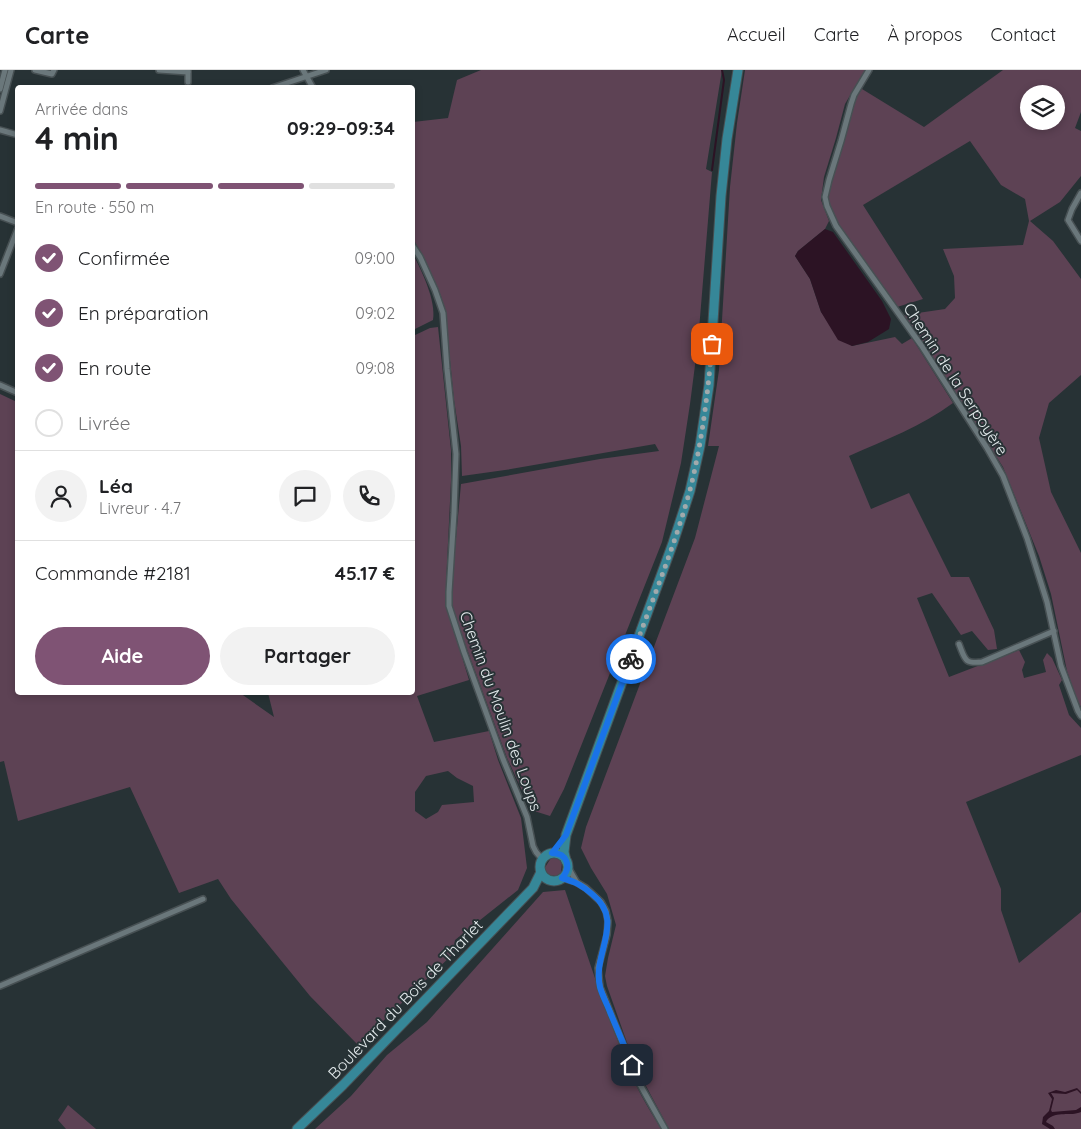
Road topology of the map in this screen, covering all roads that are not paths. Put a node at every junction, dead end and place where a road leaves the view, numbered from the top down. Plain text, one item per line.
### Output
1 (5, 70) edge
2 (11, 70) edge
3 (35, 70) edge
4 (54, 70) edge
5 (159, 70) edge
6 (303, 70) edge
7 (326, 70) edge
8 (738, 70) edge
9 (869, 70) edge
10 (188, 71) edge
11 (306, 76) junction
12 (188, 82) dead end
13 (280, 85) edge
14 (311, 85) edge
15 (0, 89) edge
16 (0, 111) edge
17 (0, 130) edge
18 (15, 134) edge
19 (1081, 193) edge
20 (0, 216) edge
21 (15, 222) edge
22 (15, 236) edge
23 (1081, 241) edge
24 (415, 250) edge
25 (0, 274) edge
26 (0, 384) edge
27 (15, 392) edge
28 (1054, 631) junction
29 (959, 644) dead end
30 (1081, 716) edge
31 (566, 835) junction
32 (552, 853) junction
33 (542, 859) junction
34 (567, 864) junction
35 (541, 872) junction
36 (562, 878) junction
37 (550, 880) junction
38 (576, 882) junction
39 (533, 888) junction
40 (203, 899) dead end
41 (0, 986) edge
42 (297, 1129) edge
43 (665, 1129) edge

1 - 15 street
2 - 16 street
3 - 4 street
5 - 10 street
6 - 11 street
7 - 11 street
8 - 31 main road
9 - 28 street, Chemin de la Serpoyère
10 - 12 street
11 - 13 street
11 - 14 street
17 - 18 street
19 - 23 street
20 - 21 street
22 - 25 street
24 - 33 street, Chemin du Moulin des Loups
26 - 27 street
28 - 29 street
28 - 30 street, Chemin de la Serpoyère
31 - 32 main road
31 - 34 main road
32 - 33 main road
32 - 34 main road
33 - 35 main road
34 - 36 main road
34 - 38 street
35 - 37 main road
35 - 39 main road, Boulevard du Bois de Tharlet
36 - 37 main road
36 - 38 street
37 - 39 main road, Boulevard du Bois de Tharlet
38 - 43 street
39 - 42 main road, Boulevard du Bois de Tharlet
40 - 41 street

